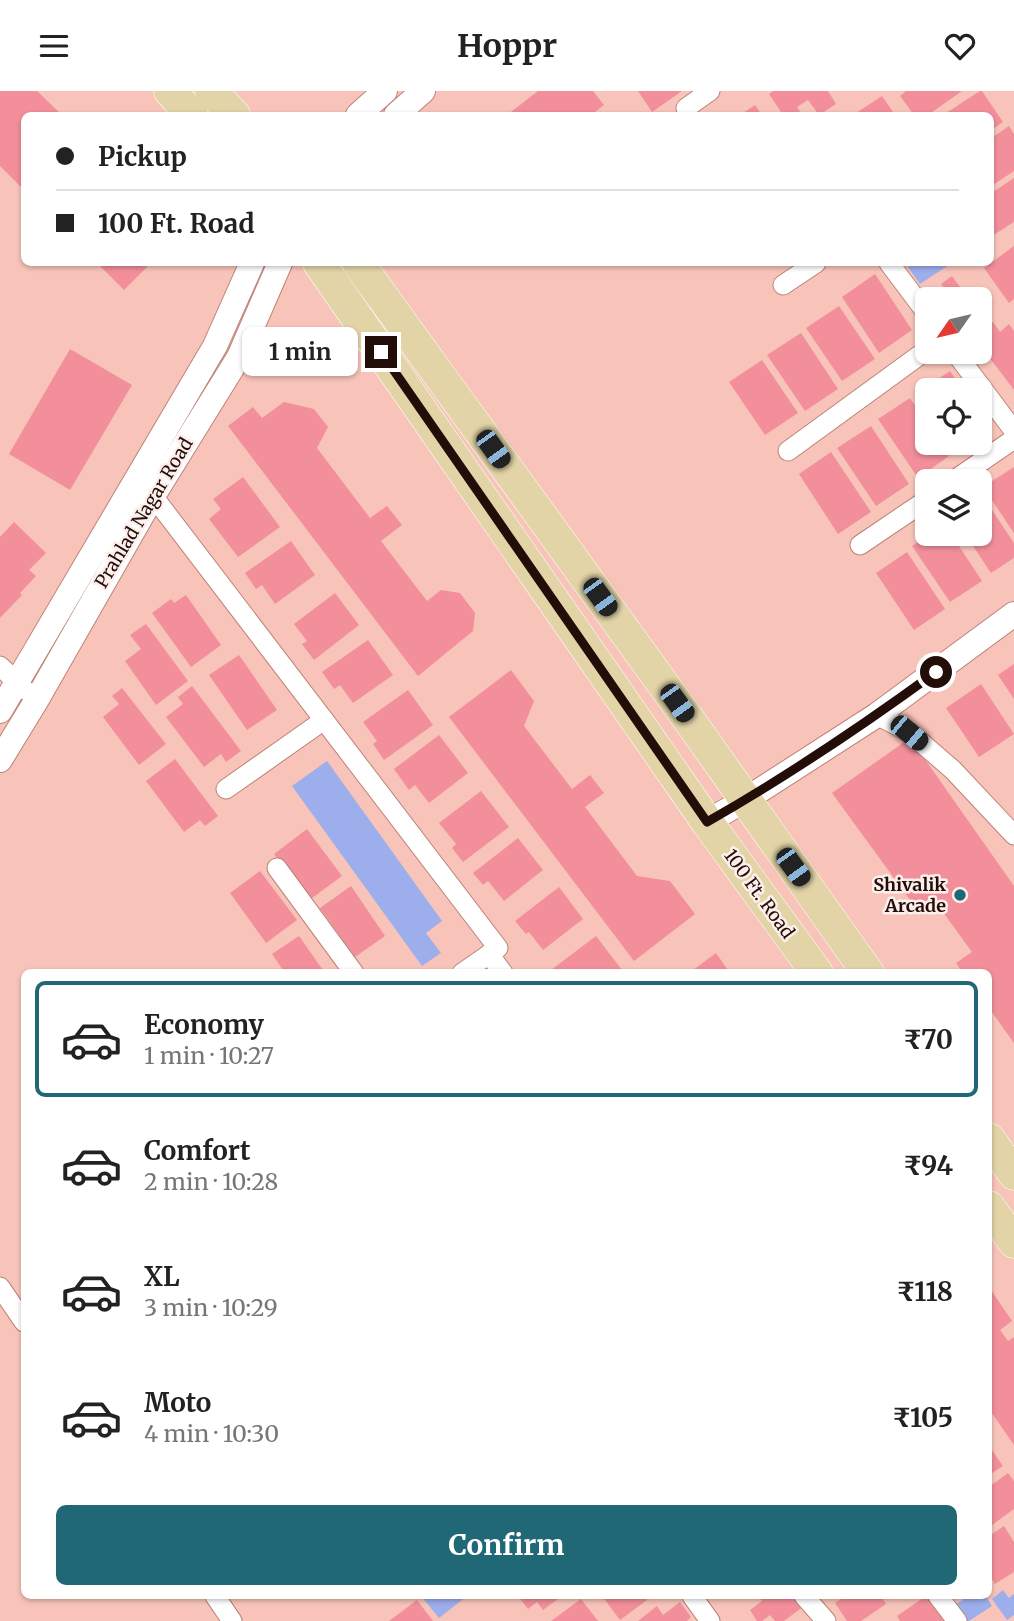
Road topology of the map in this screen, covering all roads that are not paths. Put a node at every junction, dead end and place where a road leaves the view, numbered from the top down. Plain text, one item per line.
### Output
1 (170, 91) edge
2 (211, 91) edge
3 (384, 91) edge
4 (423, 91) edge
5 (710, 91) edge
6 (686, 107) dead end
7 (189, 112) edge
8 (231, 112) edge
9 (361, 112) edge
10 (399, 112) edge
11 (251, 266) edge
12 (279, 266) edge
13 (320, 266) edge
14 (360, 266) edge
15 (812, 266) edge
16 (891, 266) edge
17 (783, 285) dead end
18 (915, 298) edge
19 (915, 358) edge
20 (964, 364) edge
21 (1014, 431) edge
22 (1014, 439) edge
23 (788, 451) dead end
24 (970, 469) edge
25 (153, 496) junction
26 (915, 508) edge
27 (860, 545) dead end
28 (1014, 614) edge
29 (9, 674) edge
30 (36, 701) junction
31 (0, 711) edge
32 (877, 715) junction
33 (324, 720) junction
34 (0, 760) edge
35 (226, 789) dead end
36 (745, 800) junction
37 (707, 822) junction
38 (1014, 835) edge
39 (277, 868) dead end
40 (489, 954) junction
41 (351, 969) edge
42 (468, 969) edge
43 (500, 969) edge
44 (814, 969) edge
45 (865, 969) edge
46 (992, 1211) edge
47 (1014, 1242) edge
48 (0, 1287) edge
49 (21, 1318) edge
50 (217, 1599) edge
51 (694, 1599) edge
52 (807, 1599) edge
53 (940, 1599) edge
54 (232, 1621) edge
55 (710, 1621) edge
56 (826, 1621) edge
57 (957, 1621) edge

1 - 7 main road
2 - 8 main road
3 - 9 street
4 - 10 street
5 - 6 street
11 - 29 street
12 - 25 street, Prahlad Nagar Road
13 - 37 main road, 100 Ft. Road
14 - 36 main road
15 - 17 street
16 - 18 street
19 - 23 street
20 - 21 street
22 - 24 street
25 - 30 street, Prahlad Nagar Road
25 - 33 street
26 - 27 street
28 - 32 street
29 - 30 street
29 - 31 street
30 - 34 street, Prahlad Nagar Road
32 - 36 street
32 - 38 street
33 - 35 street
33 - 40 street
36 - 37 street
36 - 45 main road
37 - 44 main road, 100 Ft. Road
39 - 41 street
40 - 42 street
40 - 43 street
46 - 47 main road
48 - 49 street
50 - 54 street
51 - 55 street
52 - 56 street
53 - 57 street

